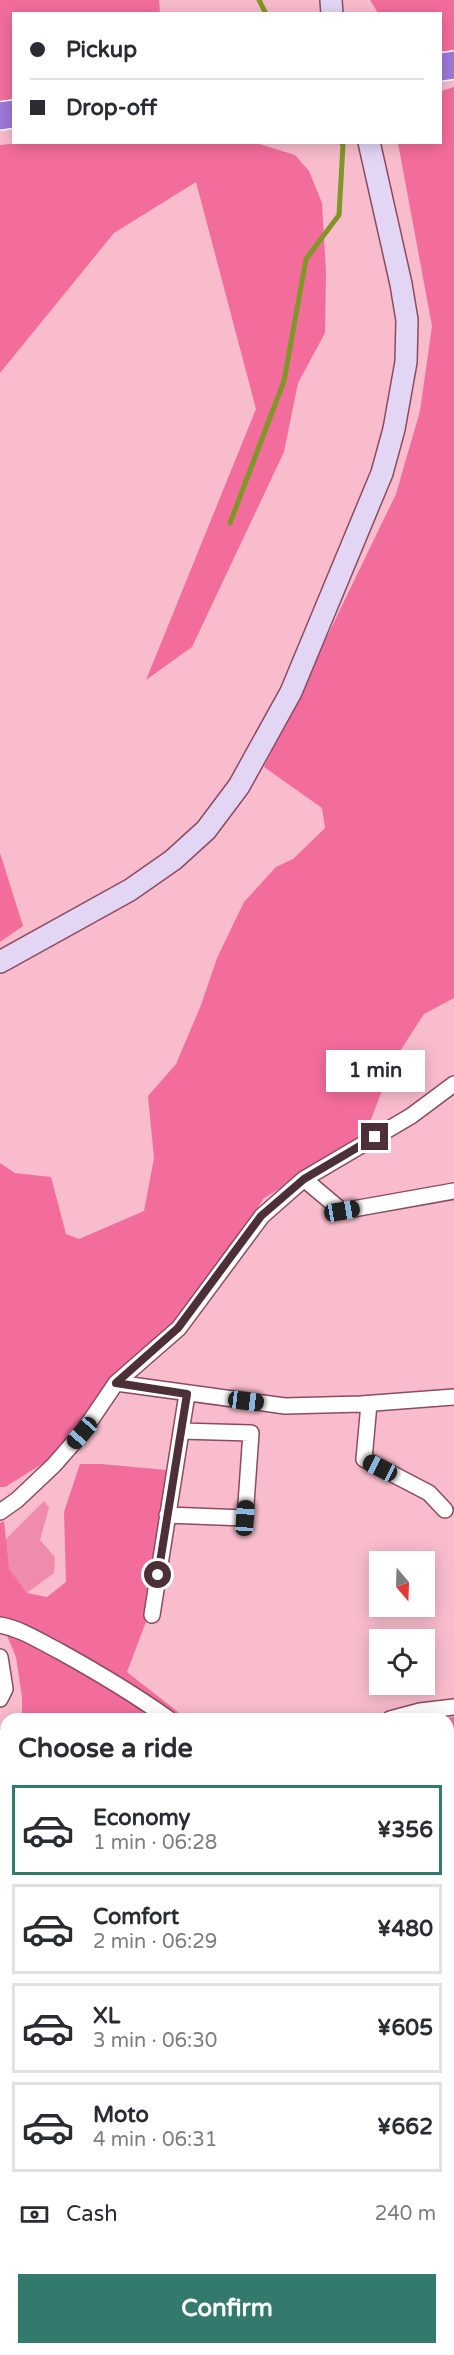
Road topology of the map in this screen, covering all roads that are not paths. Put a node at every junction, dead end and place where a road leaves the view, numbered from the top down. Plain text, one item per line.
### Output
1 (369, 144) edge
2 (0, 962) edge
3 (454, 1084) edge
4 (304, 1179) junction
5 (454, 1191) edge
6 (116, 1383) junction
7 (187, 1394) junction
8 (454, 1397) edge
9 (369, 1404) junction
10 (181, 1431) junction
11 (445, 1510) dead end
12 (0, 1512) edge
13 (167, 1515) junction
14 (152, 1615) dead end
15 (0, 1625) edge
16 (0, 1658) edge
17 (0, 1698) edge
18 (454, 1707) edge
19 (160, 1713) edge
20 (410, 1713) edge
21 (454, 2085) edge
22 (454, 2091) edge

1 - 2 street
3 - 4 street
4 - 5 street
4 - 6 street
6 - 7 street
6 - 12 street
7 - 9 street
7 - 10 street
8 - 9 street
9 - 11 street
10 - 13 street
10 - 13 street
13 - 14 street
15 - 19 street
16 - 17 street
18 - 20 street
21 - 22 street

